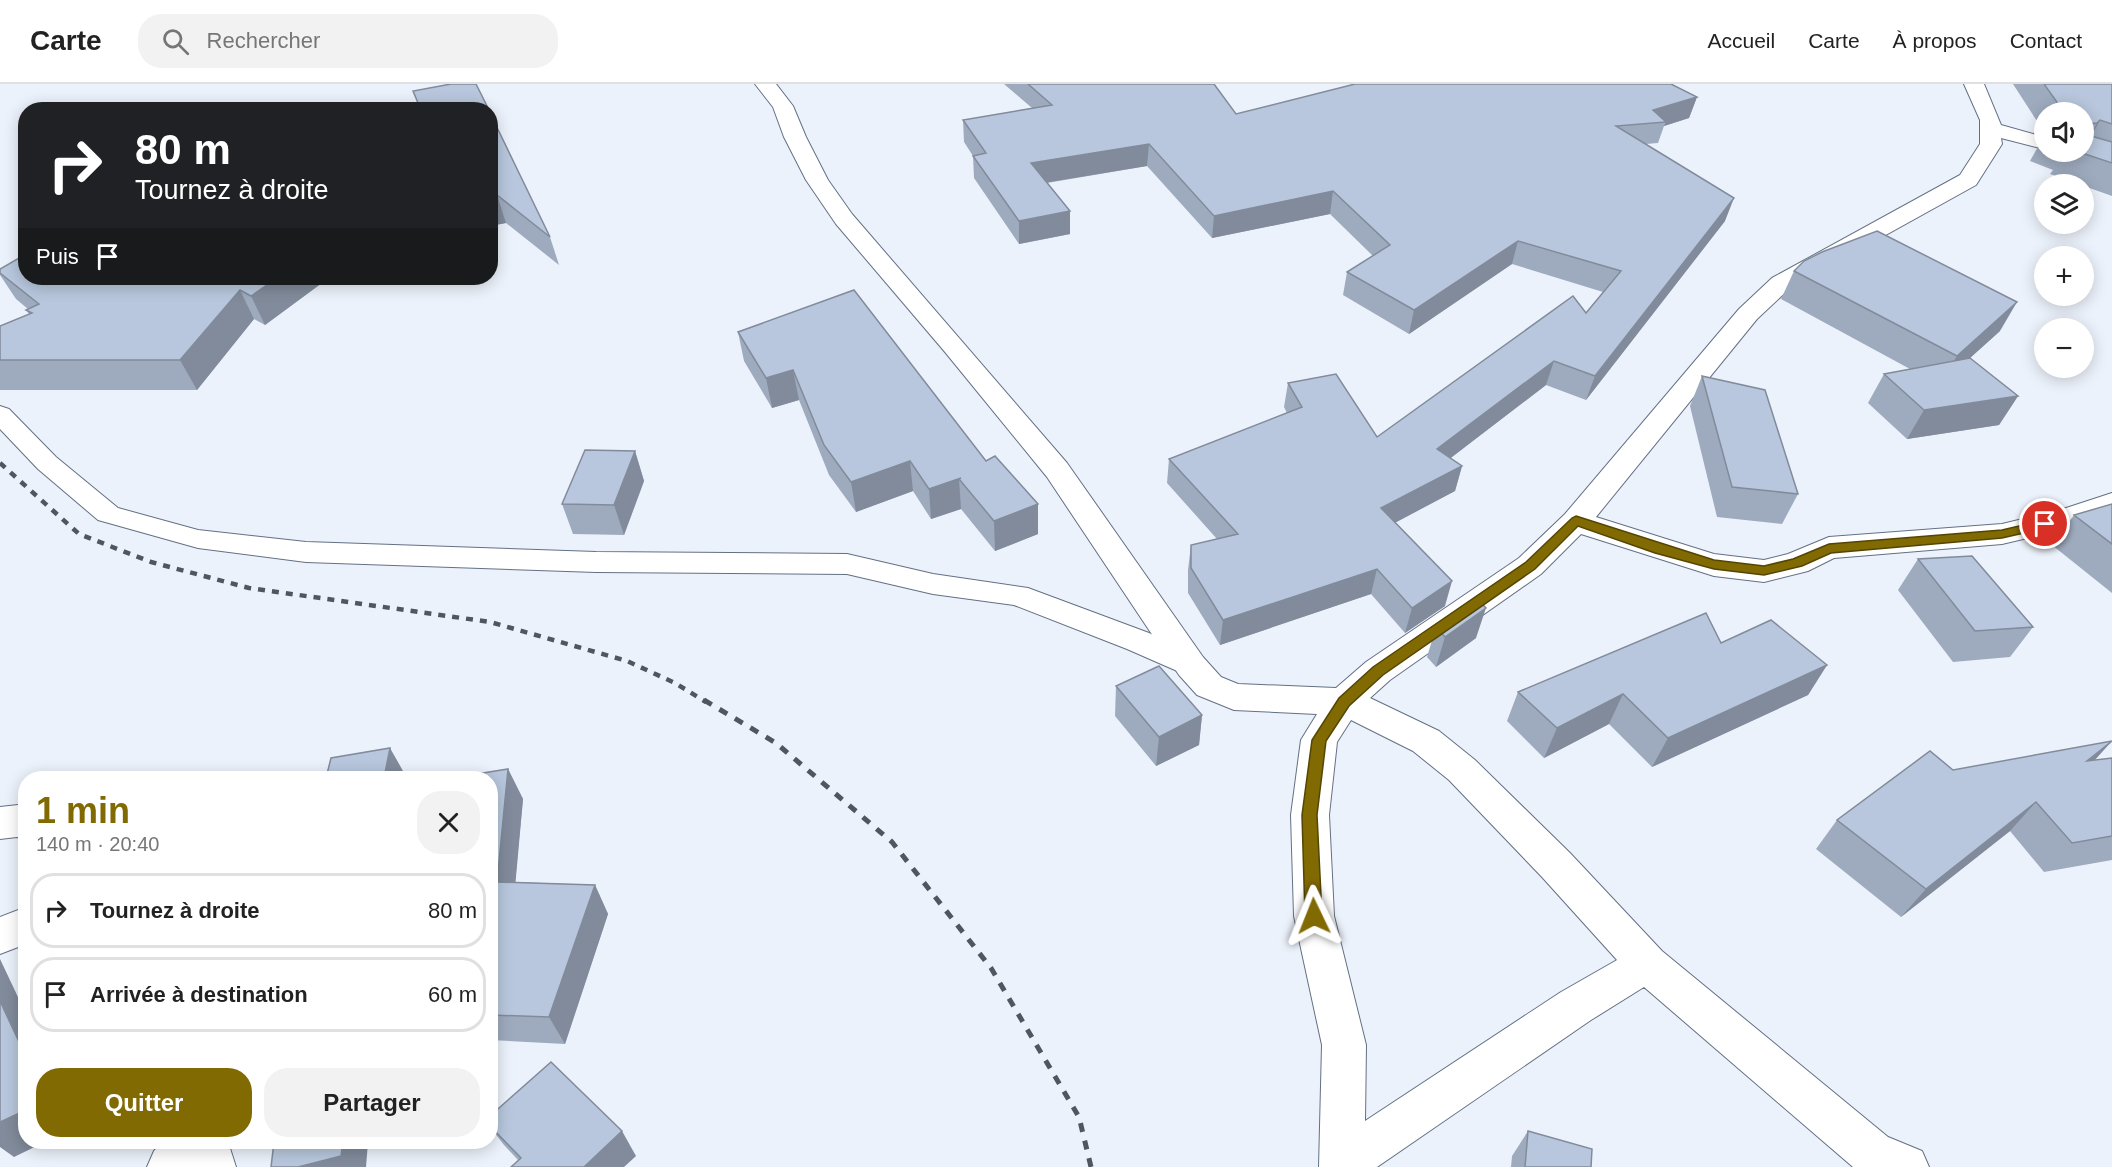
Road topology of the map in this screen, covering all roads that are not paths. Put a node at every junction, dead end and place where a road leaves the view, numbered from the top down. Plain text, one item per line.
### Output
1 (765, 84) edge
2 (1974, 84) edge
3 (1992, 129) junction
4 (2034, 140) edge
5 (0, 414) edge
6 (2112, 503) edge
7 (1576, 521) junction
8 (1191, 666) junction
9 (1344, 702) junction
10 (18, 821) edge
11 (0, 823) edge
12 (18, 928) edge
13 (0, 936) edge
14 (1647, 964) junction
15 (187, 1149) edge
16 (207, 1149) edge
17 (1343, 1165) edge
18 (170, 1167) edge
19 (213, 1167) edge
20 (1906, 1167) edge

1 - 8 street
2 - 3 street
3 - 4 street
3 - 7 street
5 - 8 lane
6 - 7 street
7 - 9 street
8 - 9 street
9 - 14 street
9 - 17 street
10 - 11 street
12 - 13 street
14 - 17 street
14 - 20 street
15 - 18 street
16 - 19 street

